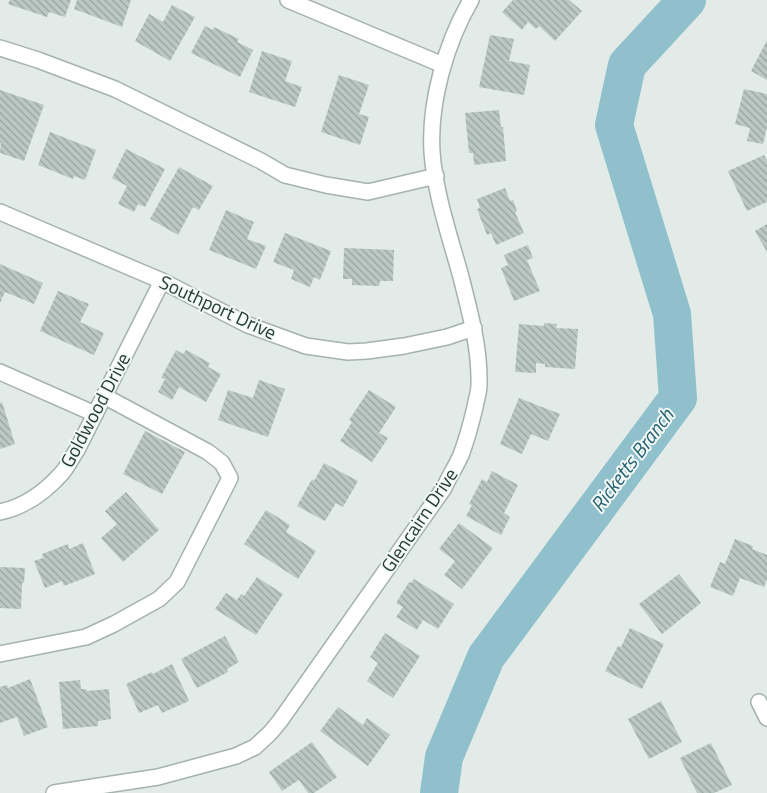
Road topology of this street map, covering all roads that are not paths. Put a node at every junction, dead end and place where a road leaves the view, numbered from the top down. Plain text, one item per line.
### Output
1 (288, 0) edge
2 (471, 0) edge
3 (0, 48) edge
4 (442, 65) junction
5 (436, 176) junction
6 (0, 212) edge
7 (162, 281) junction
8 (474, 328) junction
9 (0, 372) edge
10 (104, 396) junction
11 (95, 414) junction
12 (0, 512) edge
13 (0, 654) edge
14 (760, 702) dead end
15 (767, 718) edge
16 (54, 793) edge

1 - 4 street
2 - 4 street, Glencairn Drive
3 - 5 street
4 - 5 street, Glencairn Drive
5 - 8 street, Glencairn Drive
6 - 7 street, Southport Drive
7 - 8 street, Southport Drive
7 - 10 street, Goldwood Drive
8 - 16 street, Glencairn Drive
9 - 11 street
10 - 11 street, Goldwood Drive
10 - 13 street
11 - 12 street, Goldwood Drive
14 - 15 street

